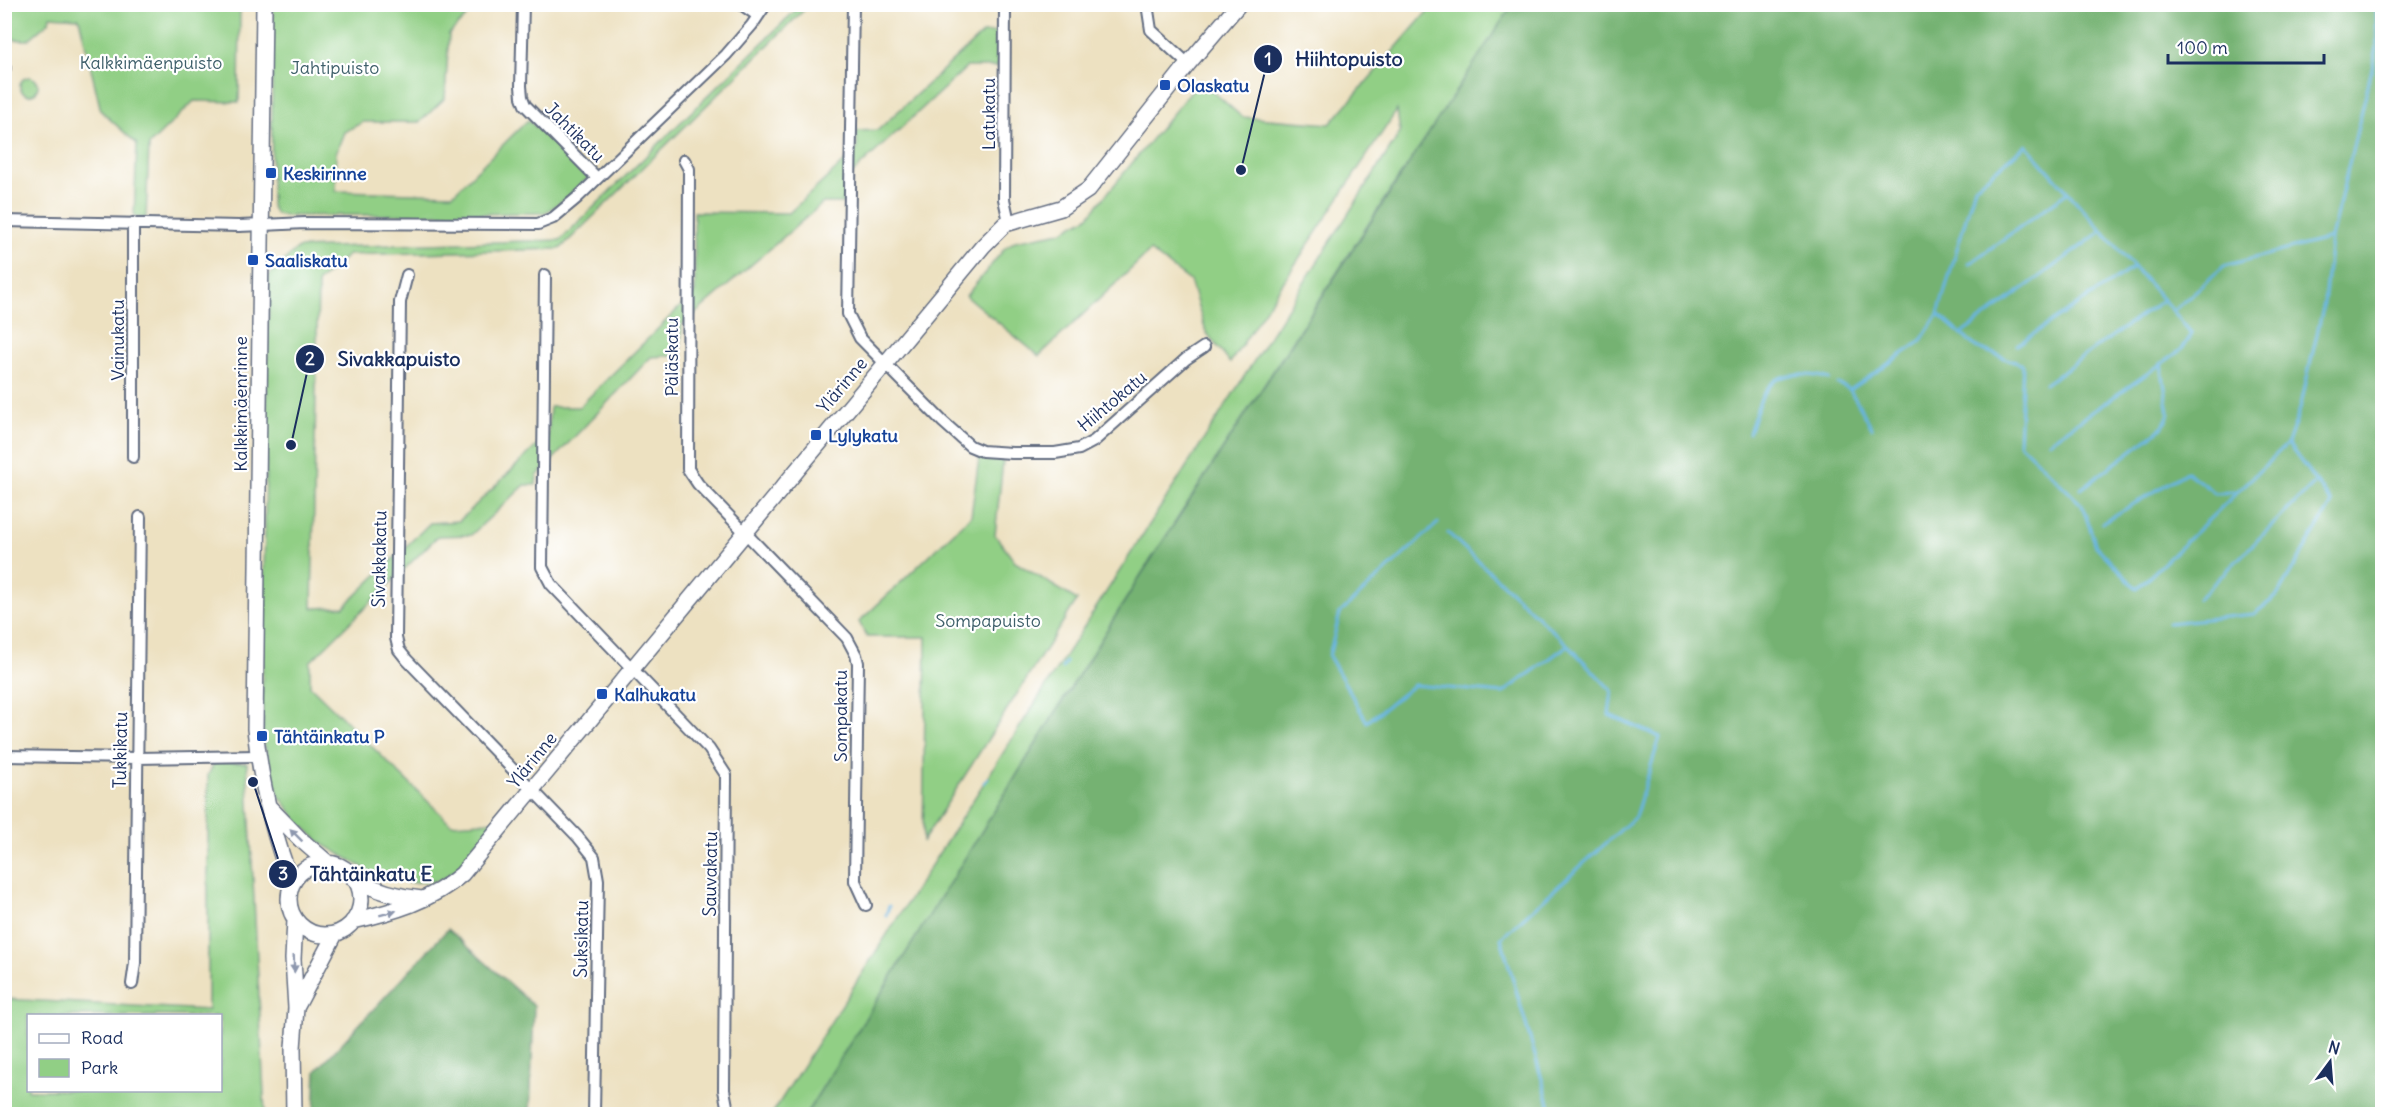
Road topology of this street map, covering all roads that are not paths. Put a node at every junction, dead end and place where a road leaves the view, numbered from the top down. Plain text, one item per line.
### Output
1 (264, 4) edge
2 (523, 4) edge
3 (741, 4) edge
4 (766, 4) edge
5 (853, 4) edge
6 (1005, 4) edge
7 (1147, 4) edge
8 (1239, 4) edge
9 (759, 16) junction
10 (1188, 64) junction
11 (684, 160) dead end
12 (597, 178) junction
13 (4, 221) edge
14 (1009, 222) junction
15 (134, 224) junction
16 (261, 225) junction
17 (407, 275) dead end
18 (545, 275) dead end
19 (1204, 347) dead end
20 (885, 363) junction
21 (133, 456) dead end
22 (140, 517) dead end
23 (745, 533) junction
24 (632, 668) junction
25 (4, 756) edge
26 (258, 756) junction
27 (137, 758) junction
28 (532, 790) junction
29 (266, 804) junction
30 (329, 864) junction
31 (354, 879) junction
32 (292, 884) junction
33 (422, 899) junction
34 (866, 905) dead end
35 (295, 920) junction
36 (353, 921) junction
37 (335, 934) junction
38 (132, 984) dead end
39 (296, 1008) junction
40 (294, 1114) edge
41 (594, 1114) edge
42 (731, 1114) edge

1 - 16 street, Kalkkimäenrinne
2 - 12 street, Jahtikatu
3 - 9 street
4 - 9 street
5 - 20 street
6 - 14 street, Latukatu
7 - 10 street
8 - 10 street, Ylärinne
9 - 12 street
10 - 14 street, Ylärinne
11 - 23 street, Päläskatu
12 - 16 street
13 - 15 street
14 - 20 street, Ylärinne
15 - 16 street
15 - 21 street, Vainukatu
16 - 26 street, Kalkkimäenrinne
17 - 28 street, Sivakkakatu
18 - 24 street
19 - 20 street, Hiihtokatu
20 - 23 street, Ylärinne
22 - 27 street, Tukkikatu
23 - 24 street, Ylärinne
23 - 34 street, Sompakatu
24 - 28 street, Ylärinne
24 - 42 street, Sauvakatu
25 - 27 street
26 - 27 street
26 - 29 street, Kalkkimäenrinne
27 - 38 street, Tukkikatu
28 - 33 street, Ylärinne
28 - 41 street, Suksikatu
30 -> 29 street
29 - 32 street, Kalkkimäenrinne
30 - 31 street
30 - 32 street
31 - 33 street
31 - 36 street
32 - 35 street
36 -> 33 street, Ylärinne
35 - 37 street
35 -> 39 street
36 - 37 street
37 - 39 street
39 - 40 street

